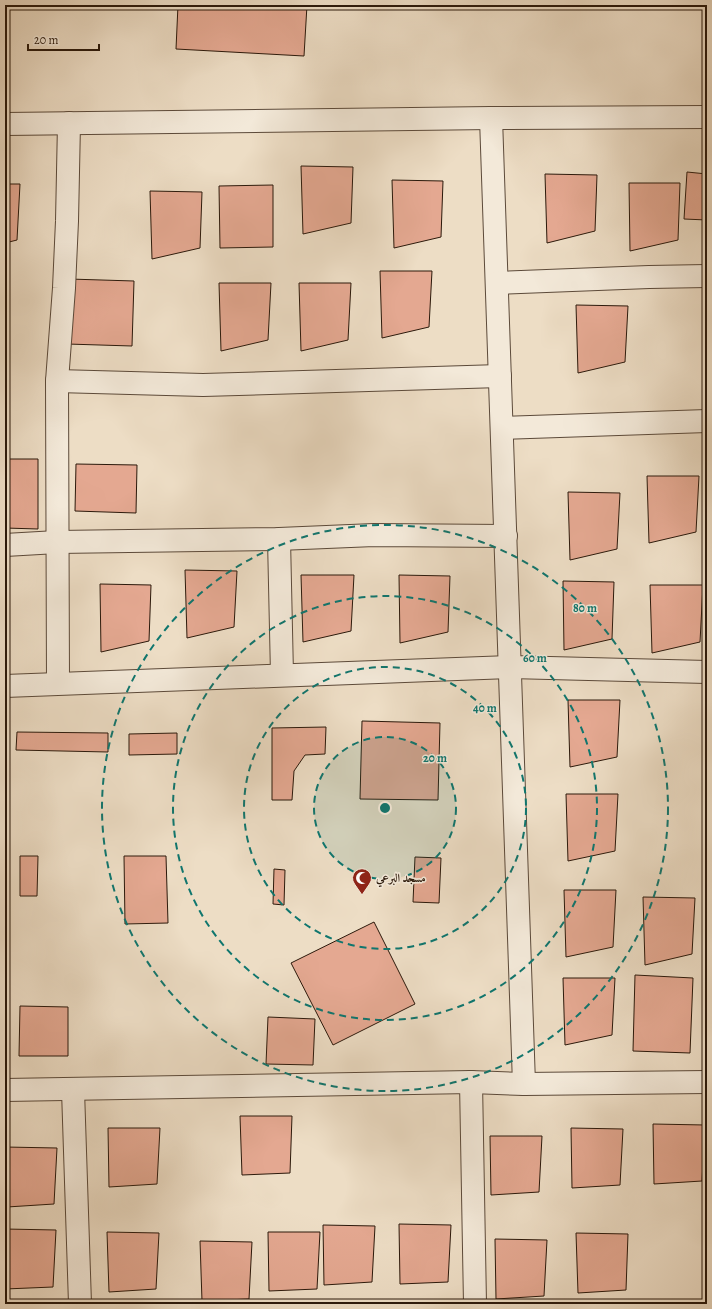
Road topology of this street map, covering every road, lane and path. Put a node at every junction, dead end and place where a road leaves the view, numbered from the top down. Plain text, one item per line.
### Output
1 (707, 117) edge
2 (491, 118) junction
3 (68, 123) junction
4 (5, 124) edge
5 (707, 276) edge
6 (497, 283) junction
7 (500, 376) junction
8 (56, 381) junction
9 (707, 421) edge
10 (502, 428) junction
11 (506, 536) junction
12 (279, 538) junction
13 (57, 542) junction
14 (5, 545) edge
15 (510, 667) junction
16 (707, 672) edge
17 (282, 675) junction
18 (58, 683) junction
19 (5, 686) edge
20 (472, 1082) junction
21 (707, 1082) edge
22 (524, 1084) junction
23 (5, 1090) edge
24 (73, 1090) junction
25 (80, 1304) edge
26 (475, 1304) edge

1 - 2 street
2 - 3 street
2 - 6 street
3 - 4 street
3 - 8 street
5 - 6 street
6 - 7 street
7 - 8 street
7 - 10 street
8 - 13 street
9 - 10 street
10 - 11 street
11 - 12 street
11 - 15 street
12 - 13 street
12 - 17 street
13 - 14 street
13 - 18 street
15 - 16 street
15 - 17 street
15 - 22 street
17 - 18 street
18 - 19 street
20 - 22 street
20 - 24 street
20 - 26 street
21 - 22 street
23 - 24 street
24 - 25 street

